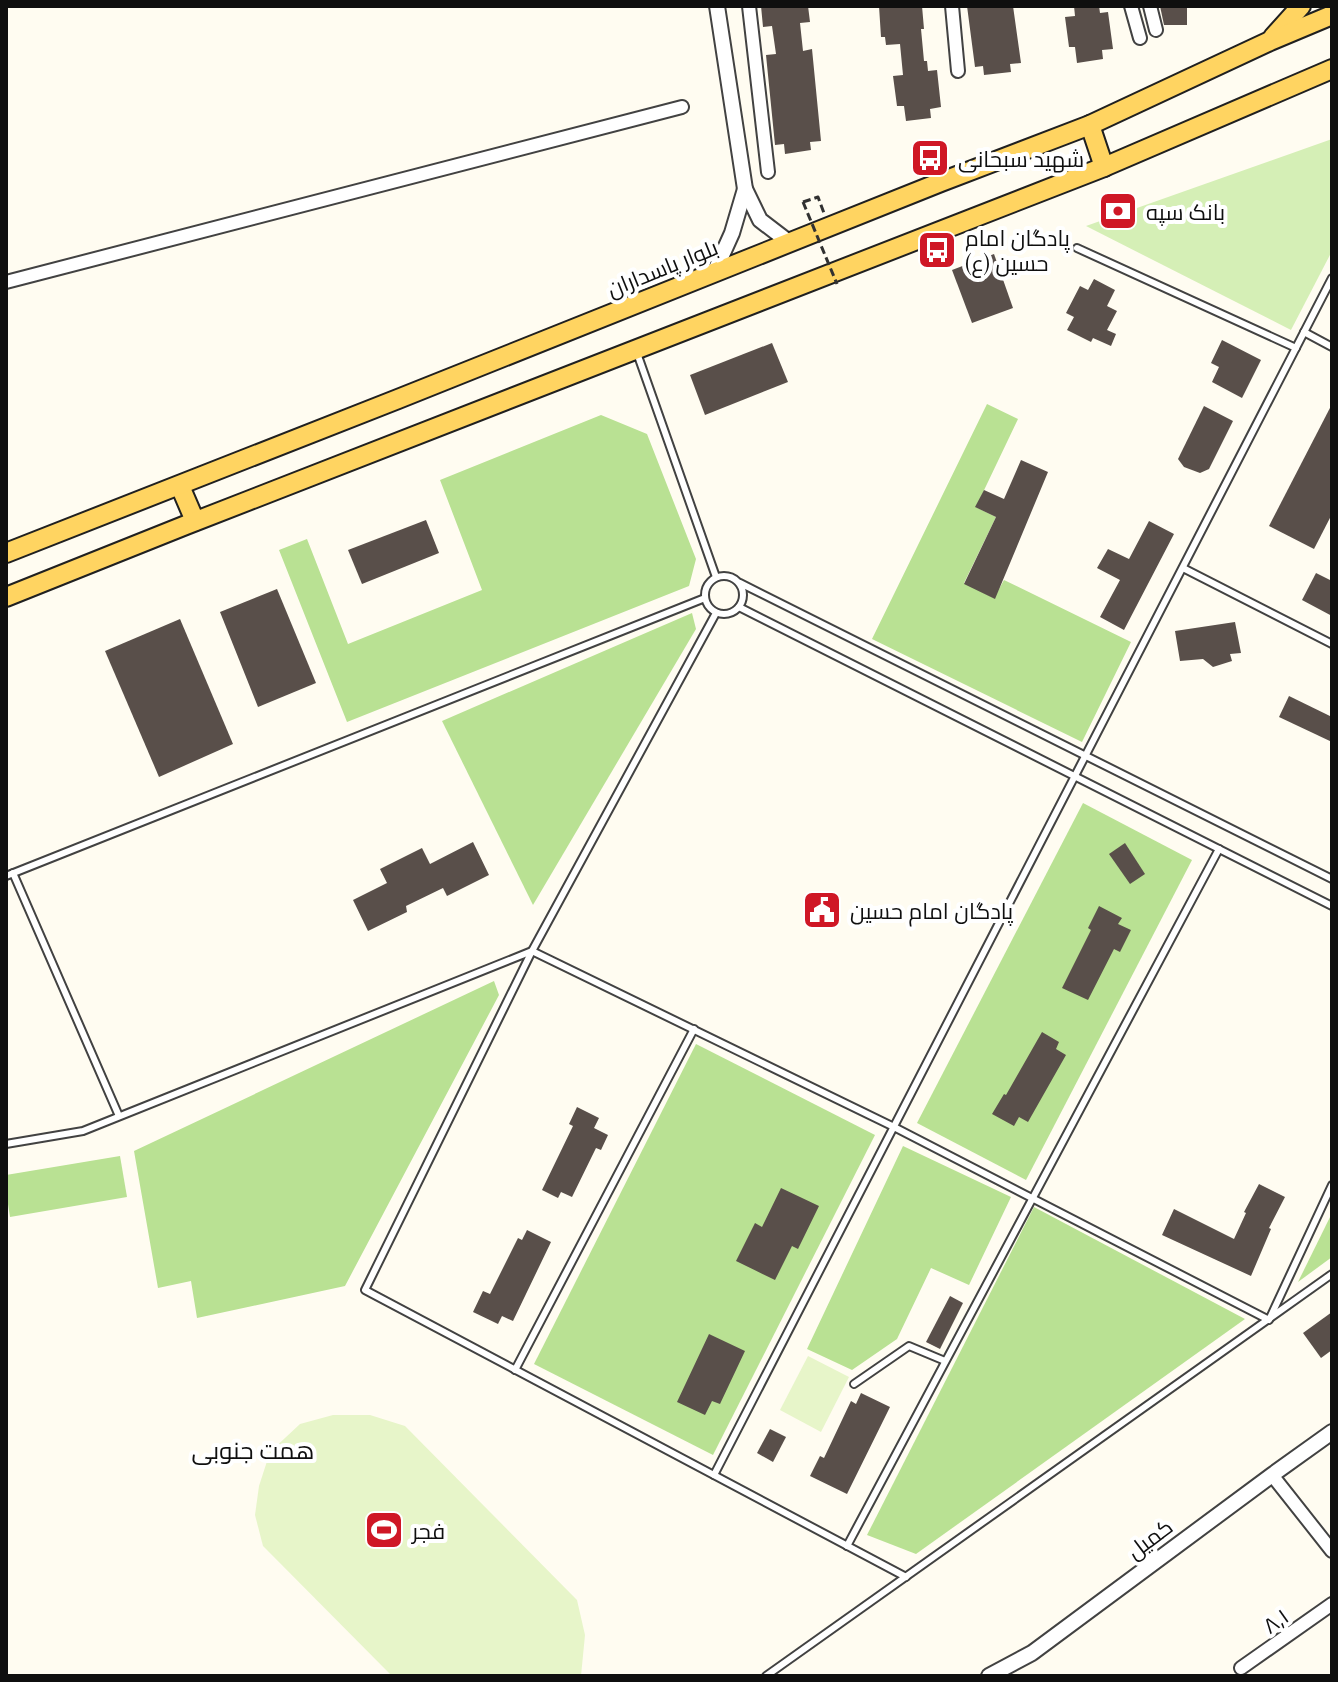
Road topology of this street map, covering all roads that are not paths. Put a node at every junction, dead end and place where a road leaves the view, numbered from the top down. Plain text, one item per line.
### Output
1 (717, 6) edge
2 (749, 6) edge
3 (952, 6) edge
4 (1131, 6) edge
5 (1150, 6) edge
6 (1301, 6) edge
7 (1332, 15) edge
8 (1156, 30) dead end
9 (1140, 38) dead end
10 (1270, 41) junction
11 (1332, 69) edge
12 (958, 71) dead end
13 (682, 107) dead end
14 (1090, 125) junction
15 (1104, 167) junction
16 (768, 172) dead end
17 (745, 189) junction
18 (790, 243) junction
19 (1077, 248) dead end
20 (714, 273) junction
21 (1332, 278) edge
22 (6, 282) edge
23 (1304, 332) junction
24 (1332, 347) edge
25 (1296, 348) junction
26 (636, 349) junction
27 (180, 486) junction
28 (195, 521) junction
29 (6, 553) edge
30 (1183, 568) junction
31 (716, 577) junction
32 (740, 583) junction
33 (6, 597) edge
34 (705, 598) junction
35 (739, 607) junction
36 (716, 613) junction
37 (1332, 644) edge
38 (1085, 756) junction
39 (1075, 777) junction
40 (1219, 849) junction
41 (1332, 868) edge
42 (9, 874) edge
43 (1330, 878) edge
44 (1332, 906) edge
45 (532, 951) junction
46 (694, 1029) junction
47 (119, 1116) junction
48 (894, 1127) junction
49 (6, 1144) edge
50 (1332, 1185) edge
51 (1032, 1197) junction
52 (1332, 1274) edge
53 (1269, 1320) junction
54 (945, 1361) junction
55 (515, 1370) junction
56 (854, 1384) dead end
57 (1332, 1432) edge
58 (714, 1475) junction
59 (1272, 1475) junction
60 (847, 1546) junction
61 (1332, 1551) edge
62 (906, 1577) junction
63 (1332, 1604) edge
64 (1241, 1668) dead end
65 (766, 1676) edge
66 (989, 1676) edge

1 - 17 street
2 - 16 street
3 - 12 street
4 - 9 street
5 - 8 street
6 - 10 main road
7 - 10 main road, بلوار پاسداران
10 - 14 main road, بلوار پاسداران
11 - 15 main road
13 - 22 street
14 - 15 main road
14 - 18 main road, بلوار پاسداران
15 - 26 main road
17 - 18 street
17 - 20 street
18 - 20 main road, بلوار پاسداران
19 - 25 lane
20 - 27 main road, بلوار پاسداران
21 - 23 lane
23 - 24 lane
23 - 25 lane
25 - 30 lane
26 - 28 main road
26 - 31 lane
27 - 28 main road
27 - 29 main road, بلوار پاسداران
28 - 33 main road
30 - 37 lane
30 - 38 lane
31 - 32 lane
31 - 34 lane
32 - 35 lane
32 - 38 lane
34 - 36 lane
34 - 42 lane
35 - 36 lane
35 - 39 lane
36 - 45 lane
38 - 39 lane
38 - 43 lane
39 - 40 lane
39 - 48 lane
40 - 44 lane
40 - 51 lane
41 - 43 lane
42 - 47 lane
45 - 46 lane
45 - 47 lane
45 - 55 lane
46 - 48 lane
46 - 55 lane
47 - 49 lane
48 - 51 lane
48 - 58 lane
50 - 53 lane
51 - 53 lane
51 - 54 lane
52 - 53 lane
53 - 62 lane
54 - 56 lane
54 - 60 lane
55 - 58 lane
57 - 59 street, کمیل
58 - 60 lane
59 - 61 street
59 - 66 street, کمیل
60 - 62 lane
62 - 65 lane
63 - 64 street, ۸٫۱

